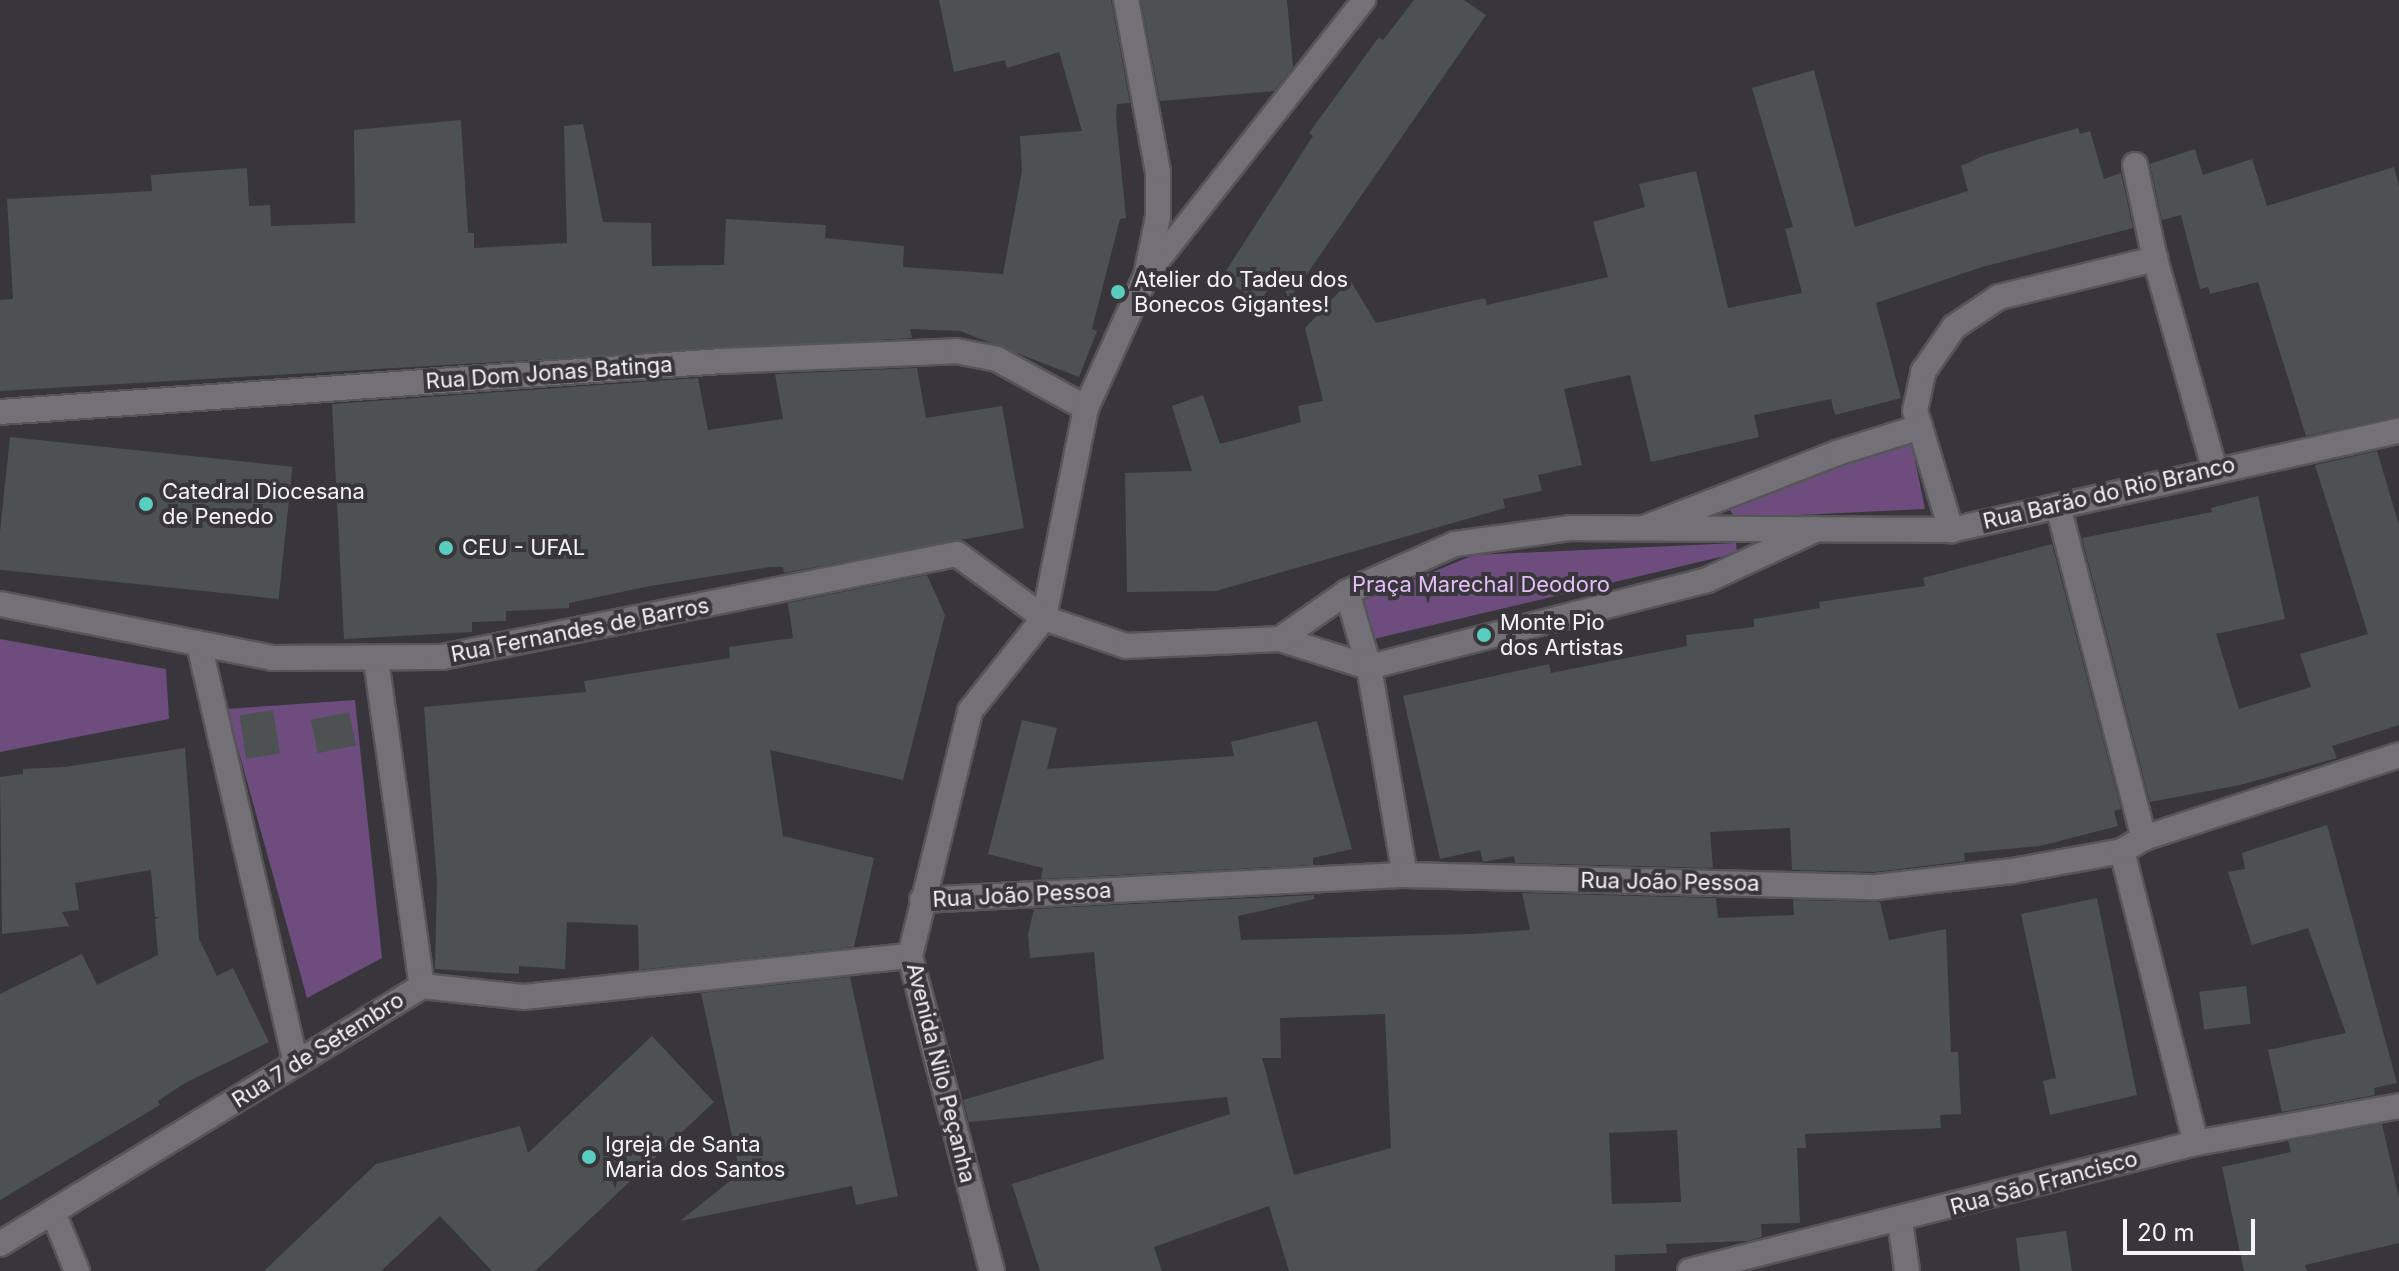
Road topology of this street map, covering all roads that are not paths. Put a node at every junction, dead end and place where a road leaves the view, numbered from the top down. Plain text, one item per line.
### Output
1 (1126, 0) edge
2 (1364, 0) edge
3 (2135, 165) dead end
4 (2155, 259) junction
5 (1146, 276) junction
6 (1086, 408) junction
7 (0, 412) edge
8 (1920, 427) junction
9 (2399, 431) edge
10 (2214, 468) junction
11 (2058, 506) junction
12 (1644, 528) junction
13 (1817, 529) junction
14 (1951, 530) junction
15 (1347, 592) junction
16 (0, 604) edge
17 (1044, 618) junction
18 (1280, 639) junction
19 (199, 644) junction
20 (376, 660) junction
21 (1369, 667) junction
22 (2399, 755) edge
23 (2144, 838) junction
24 (2122, 851) junction
25 (1405, 875) junction
26 (922, 900) junction
27 (910, 956) junction
28 (422, 986) junction
29 (296, 1063) junction
30 (2399, 1106) edge
31 (2196, 1143) junction
32 (53, 1212) junction
33 (1900, 1221) junction
34 (0, 1244) edge
35 (77, 1271) edge
36 (992, 1271) edge
37 (1690, 1271) edge
38 (1907, 1271) edge

1 - 5 street
2 - 5 lane
3 - 4 street
4 - 8 street
4 - 10 street
5 - 6 street
6 - 7 street, Rua Dom Jonas Batinga
6 - 17 street
8 - 12 street
8 - 14 street
9 - 10 street, Rua Barão do Rio Branco
10 - 11 street, Rua Barão do Rio Branco
11 - 14 street, Rua Barão do Rio Branco
11 - 23 street
12 - 13 street, Rua Barão do Rio Branco
12 - 15 street, Rua Barão do Rio Branco
13 - 14 street, Rua Barão do Rio Branco
13 - 21 street, Rua Barão do Rio Branco
15 - 18 street, Rua Barão do Rio Branco
15 - 21 street
16 - 19 street, Rua Fernandes de Barros
17 - 18 street
17 - 20 street, Rua Fernandes de Barros
17 - 26 street, Avenida Nilo Peçanha
18 - 21 street
19 - 20 street, Rua Fernandes de Barros
19 - 29 street
20 - 28 street
21 - 25 street
22 - 23 street, Rua João Pessoa
23 - 24 street, Rua João Pessoa
24 - 25 street, Rua João Pessoa
24 - 31 street
25 - 26 street, Rua João Pessoa
26 - 27 street, Avenida Nilo Peçanha
27 - 28 street, Rua 7 de Setembro
27 - 36 street, Avenida Nilo Peçanha
28 - 29 street, Rua 7 de Setembro
29 - 32 street, Rua 7 de Setembro
30 - 31 street, Rua São Francisco
31 - 33 street, Rua São Francisco
32 - 34 street, Rua 7 de Setembro
32 - 35 street
33 - 37 street, Rua São Francisco
33 - 38 street

